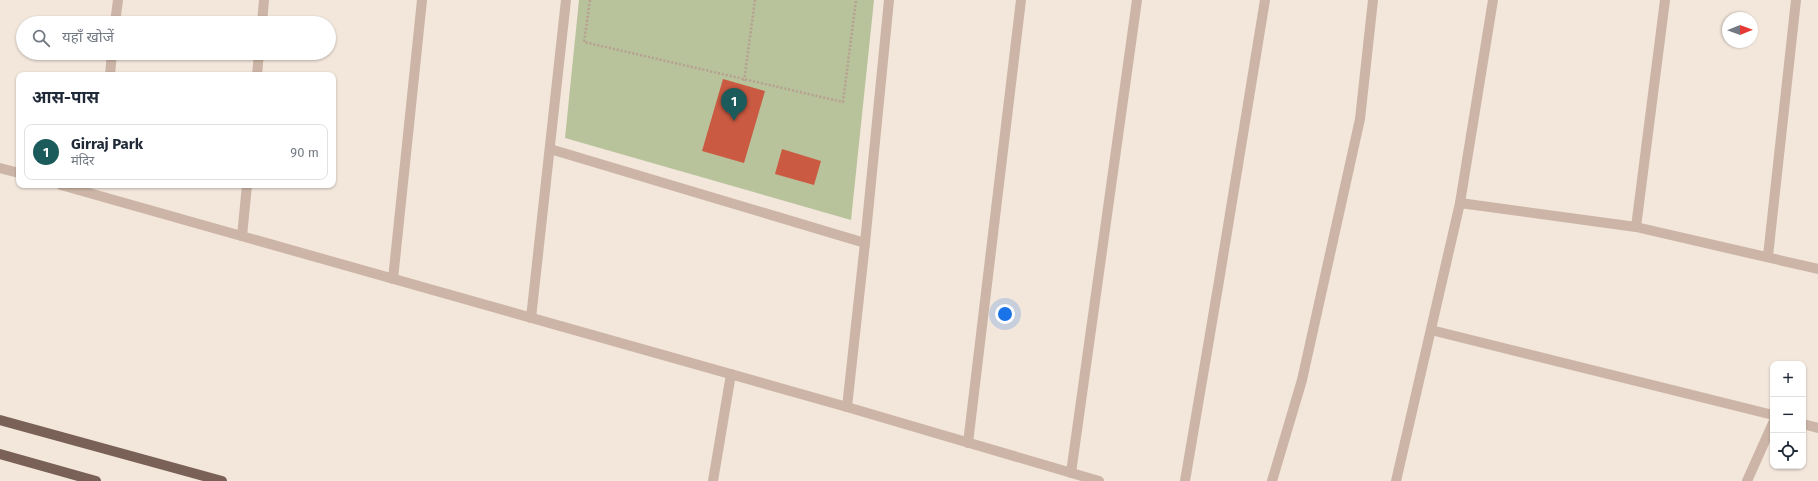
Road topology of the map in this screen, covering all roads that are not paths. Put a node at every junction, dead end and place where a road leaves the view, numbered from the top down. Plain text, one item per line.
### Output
1 (118, 0) edge
2 (264, 0) edge
3 (422, 0) edge
4 (566, 0) edge
5 (888, 0) edge
6 (1021, 0) edge
7 (1137, 0) edge
8 (1264, 0) edge
9 (1373, 0) edge
10 (1493, 0) edge
11 (1665, 0) edge
12 (1796, 0) edge
13 (116, 16) edge
14 (263, 16) edge
15 (111, 60) edge
16 (258, 60) edge
17 (110, 72) edge
18 (257, 72) edge
19 (550, 149) junction
20 (0, 168) edge
21 (16, 173) edge
22 (84, 188) edge
23 (247, 188) edge
24 (99, 190) edge
25 (1460, 203) junction
26 (1636, 227) junction
27 (242, 236) junction
28 (865, 244) junction
29 (1768, 256) junction
30 (1818, 269) edge
31 (393, 279) junction
32 (531, 318) junction
33 (1431, 330) junction
34 (731, 374) junction
35 (847, 407) junction
36 (1770, 414) edge
37 (0, 420) edge
38 (1806, 425) edge
39 (1818, 428) edge
40 (1770, 430) edge
41 (968, 443) junction
42 (0, 454) edge
43 (1071, 473) junction
44 (96, 481) edge
45 (222, 481) edge
46 (713, 481) edge
47 (1099, 481) edge
48 (1185, 481) edge
49 (1272, 481) edge
50 (1396, 481) edge
51 (1747, 481) edge

1 - 13 street
2 - 14 street
3 - 31 street
4 - 19 street
5 - 28 street
6 - 41 street
7 - 43 street
8 - 48 street
9 - 49 street
10 - 25 street
11 - 26 street
12 - 29 street
15 - 17 street
16 - 18 street
19 - 28 street
19 - 32 street
20 - 21 street
22 - 24 street
23 - 27 street
24 - 27 street
25 - 26 street
25 - 33 street
26 - 29 street
27 - 31 street
28 - 35 street
29 - 30 street
31 - 32 street
32 - 34 street
33 - 36 street
33 - 50 street
34 - 35 street
34 - 46 street
35 - 41 street
37 - 45 main road
38 - 39 street
40 - 51 street
41 - 43 street
42 - 44 main road
43 - 47 street

